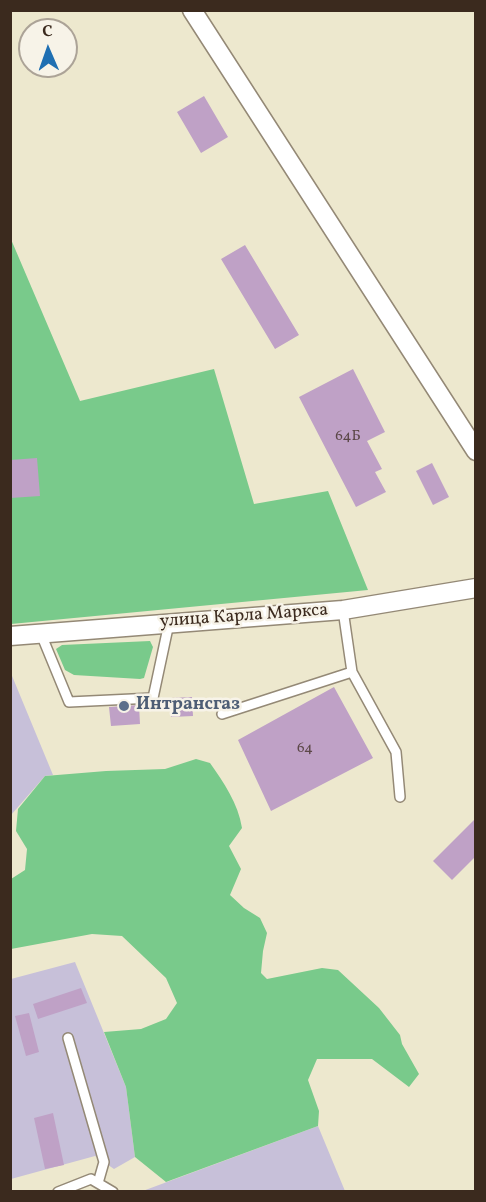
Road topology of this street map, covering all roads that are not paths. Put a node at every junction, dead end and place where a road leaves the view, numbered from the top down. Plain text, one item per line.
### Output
1 (192, 10) edge
2 (476, 451) edge
3 (476, 588) edge
4 (343, 610) junction
5 (169, 622) junction
6 (41, 634) junction
7 (10, 636) edge
8 (352, 672) junction
9 (222, 714) dead end
10 (400, 797) dead end
11 (68, 1038) dead end
12 (98, 1183) junction
13 (58, 1191) edge
14 (113, 1191) edge

1 - 2 street
3 - 4 street, улица Карла Маркса
4 - 5 street, улица Карла Маркса
4 - 8 lane
5 - 6 street, улица Карла Маркса
5 - 6 lane
6 - 7 street, улица Карла Маркса
8 - 9 lane
8 - 10 lane
11 - 12 lane
12 - 13 lane
12 - 14 lane

